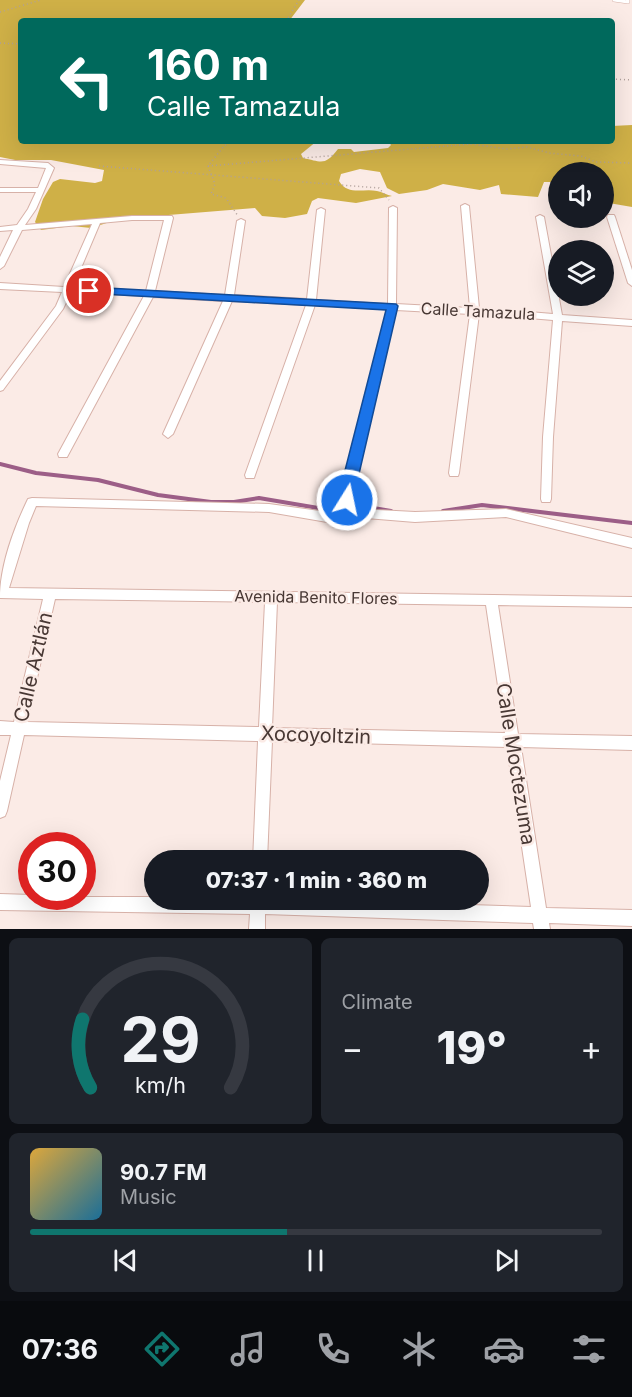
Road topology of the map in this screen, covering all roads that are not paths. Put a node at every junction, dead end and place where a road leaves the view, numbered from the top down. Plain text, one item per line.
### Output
1 (614, 0) edge
2 (628, 0) edge
3 (0, 162) edge
4 (0, 190) edge
5 (40, 190) junction
6 (465, 206) dead end
7 (393, 208) road end
8 (321, 210) dead end
9 (540, 217) dead end
10 (241, 220) road end
11 (97, 221) junction
12 (614, 226) edge
13 (18, 228) junction
14 (0, 229) edge
15 (0, 266) edge
16 (632, 283) edge
17 (0, 286) edge
18 (69, 290) junction
19 (150, 294) junction
20 (229, 298) junction
21 (311, 303) junction
22 (392, 306) junction
23 (475, 311) junction
24 (558, 316) junction
25 (632, 323) edge
26 (0, 388) edge
27 (168, 434) dead end
28 (63, 454) dead end
29 (454, 473) dead end
30 (250, 475) dead end
31 (546, 499) dead end
32 (354, 513) junction
33 (632, 543) edge
34 (1, 593) edge
35 (50, 594) junction
36 (271, 597) junction
37 (491, 599) junction
38 (632, 602) edge
39 (0, 728) edge
40 (19, 728) junction
41 (266, 733) junction
42 (513, 741) junction
43 (632, 743) edge
44 (0, 810) edge
45 (261, 850) edge
46 (0, 902) edge
47 (144, 903) edge
48 (258, 910) edge
49 (357, 910) edge
50 (632, 918) edge
51 (541, 923) edge
52 (257, 929) edge

1 - 2 lane
3 - 5 street
4 - 5 street
5 - 13 street
6 - 23 street
7 - 22 street
8 - 21 street
9 - 24 street
10 - 20 street
11 - 13 street
11 - 18 street
11 - 19 street
12 - 16 street
13 - 14 street
13 - 15 street
17 - 18 street, Calle Tamazula
18 - 19 street, Calle Tamazula
18 - 26 street
19 - 20 street, Calle Tamazula
19 - 28 street
20 - 21 street, Calle Tamazula
20 - 27 street
21 - 22 street, Calle Tamazula
21 - 30 street
22 - 23 street, Calle Tamazula
22 - 32 street
23 - 24 street, Calle Tamazula
23 - 29 street
24 - 25 street, Calle Tamazula
24 - 31 street
32 - 33 street
32 - 34 street
34 - 35 street, Avenida Benito Flores
35 - 36 street, Avenida Benito Flores
35 - 40 street, Calle Aztlán
36 - 37 street, Avenida Benito Flores
36 - 41 street
37 - 38 street, Avenida Benito Flores
37 - 42 street, Calle Moctezuma
39 - 40 street, Xocoyoltzin
40 - 41 street, Xocoyoltzin
40 - 44 street, Calle Aztlán
41 - 42 street, Xocoyoltzin
41 - 45 street
42 - 43 street, Xocoyoltzin
42 - 51 street, Calle Moctezuma
46 - 47 street
48 - 52 street
49 - 51 street
50 - 51 street

